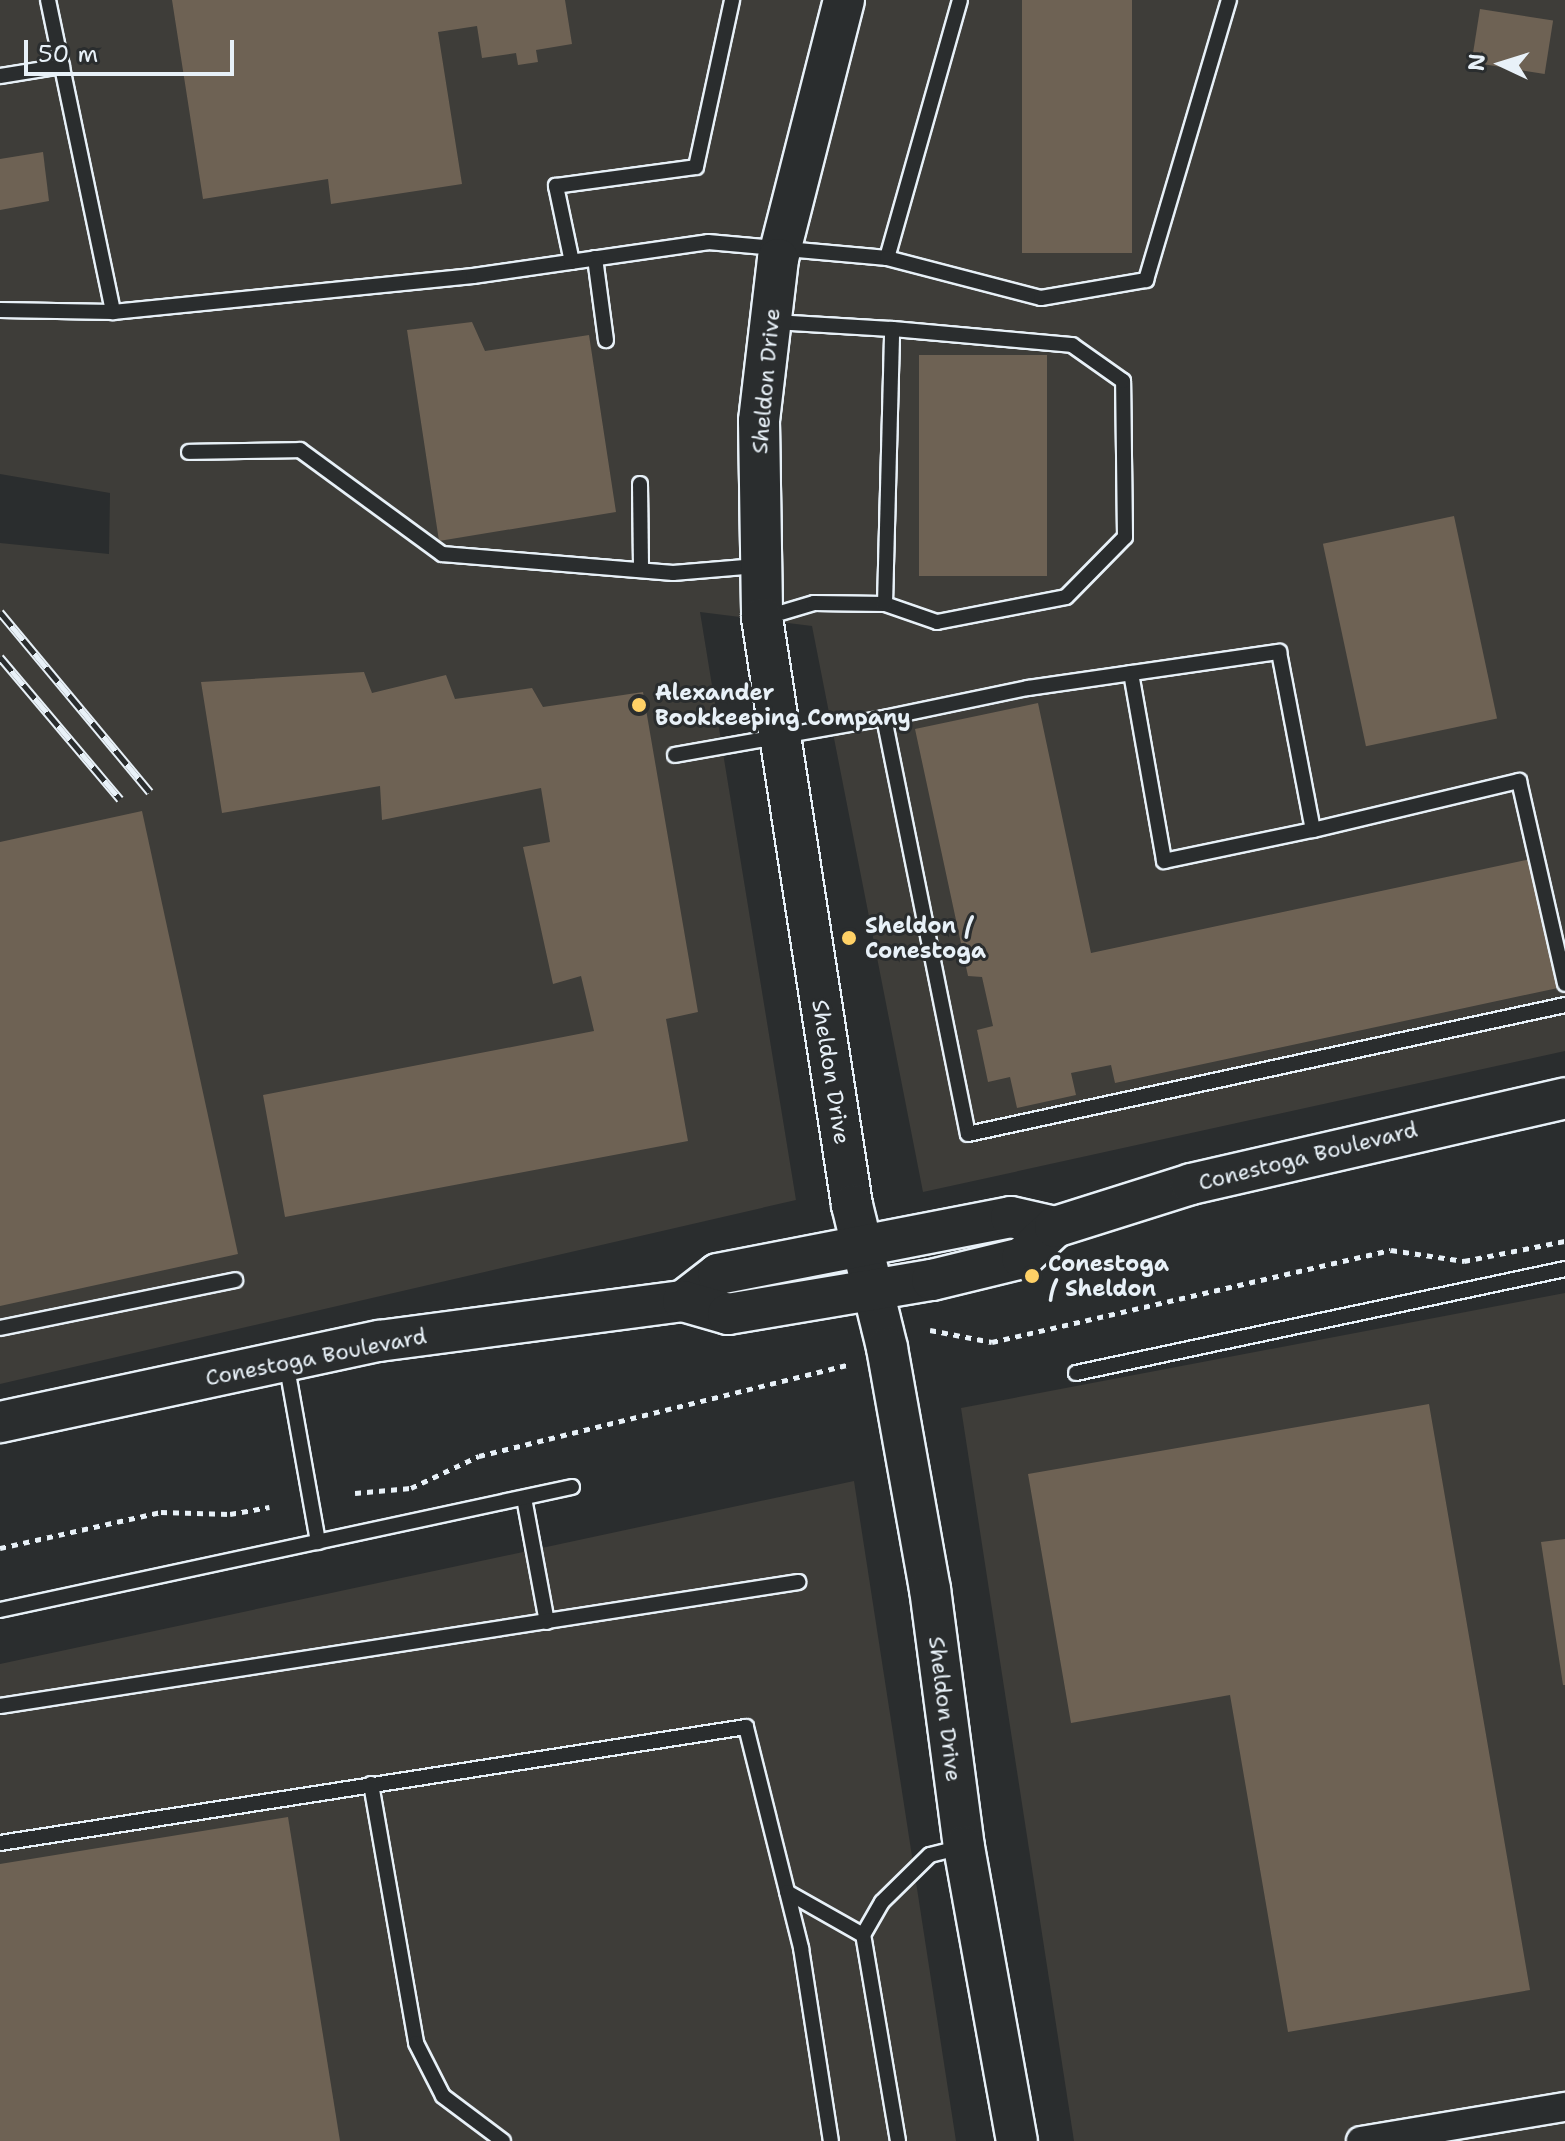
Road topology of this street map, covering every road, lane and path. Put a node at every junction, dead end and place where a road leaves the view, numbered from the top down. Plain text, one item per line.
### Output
1 (48, 0) edge
2 (732, 0) edge
3 (844, 0) edge
4 (960, 0) edge
5 (1229, 0) edge
6 (62, 66) junction
7 (0, 76) edge
8 (780, 250) junction
9 (595, 258) junction
10 (887, 258) junction
11 (572, 262) junction
12 (0, 310) edge
13 (113, 312) junction
14 (771, 321) junction
15 (892, 329) junction
16 (606, 340) dead end
17 (189, 452) dead end
18 (640, 484) dead end
19 (761, 566) junction
20 (641, 570) junction
21 (885, 604) junction
22 (762, 618) junction
23 (1131, 673) junction
24 (884, 718) junction
25 (781, 741) junction
26 (675, 755) dead end
27 (1313, 830) junction
28 (1565, 984) edge
29 (1565, 1005) edge
30 (1565, 1098) edge
31 (1055, 1227) junction
32 (1565, 1241) edge
33 (861, 1248) junction
34 (1565, 1269) edge
35 (235, 1280) dead end
36 (873, 1292) junction
37 (683, 1301) junction
38 (0, 1328) edge
39 (930, 1330) dead end
40 (285, 1361) junction
41 (850, 1364) dead end
42 (1076, 1373) dead end
43 (0, 1422) edge
44 (572, 1487) dead end
45 (355, 1493) dead end
46 (524, 1498) junction
47 (269, 1507) dead end
48 (318, 1542) junction
49 (0, 1548) edge
50 (798, 1582) dead end
51 (0, 1610) edge
52 (547, 1622) junction
53 (0, 1706) edge
54 (371, 1784) junction
55 (0, 1843) edge
56 (964, 1847) junction
57 (787, 1892) junction
58 (863, 1935) junction
59 (1565, 2107) edge
60 (503, 2141) edge
61 (831, 2141) edge
62 (898, 2141) edge
63 (1017, 2141) edge
64 (1361, 2141) edge

1 - 6 lane
2 - 11 lane
3 - 8 street, Sheldon Drive
4 - 10 lane
5 - 10 lane
6 - 7 lane
6 - 13 lane
8 - 9 lane
8 - 10 lane
8 - 14 street, Sheldon Drive
9 - 11 lane
9 - 16 lane
11 - 13 lane
12 - 13 lane
14 - 15 lane
14 - 19 street, Sheldon Drive
15 - 21 lane
15 - 21 lane
17 - 20 lane
18 - 20 lane
19 - 20 lane
19 - 22 street, Sheldon Drive
21 - 22 lane
22 - 25 street, Sheldon Drive
23 - 24 lane
23 - 27 lane
23 - 27 lane
24 - 25 lane
24 - 29 lane
25 - 26 lane
25 - 33 street, Sheldon Drive
27 - 28 lane
30 - 31 street, Conestoga Boulevard
31 - 33 street
31 - 36 street, Conestoga Boulevard
32 - 39 path
33 - 36 street, Sheldon Drive
33 - 37 street
34 - 42 lane
35 - 38 lane
36 - 37 street, Conestoga Boulevard
36 - 56 street, Sheldon Drive
37 - 40 street, Conestoga Boulevard
40 - 43 street, Conestoga Boulevard
40 - 48 lane
41 - 45 path
44 - 46 lane
46 - 48 lane
46 - 52 lane
47 - 49 path
48 - 51 lane
50 - 52 lane
52 - 53 lane
54 - 55 lane
54 - 57 lane
54 - 60 lane
56 - 58 lane
56 - 63 street, Sheldon Drive
57 - 58 lane
57 - 61 lane
58 - 62 lane
59 - 64 street

